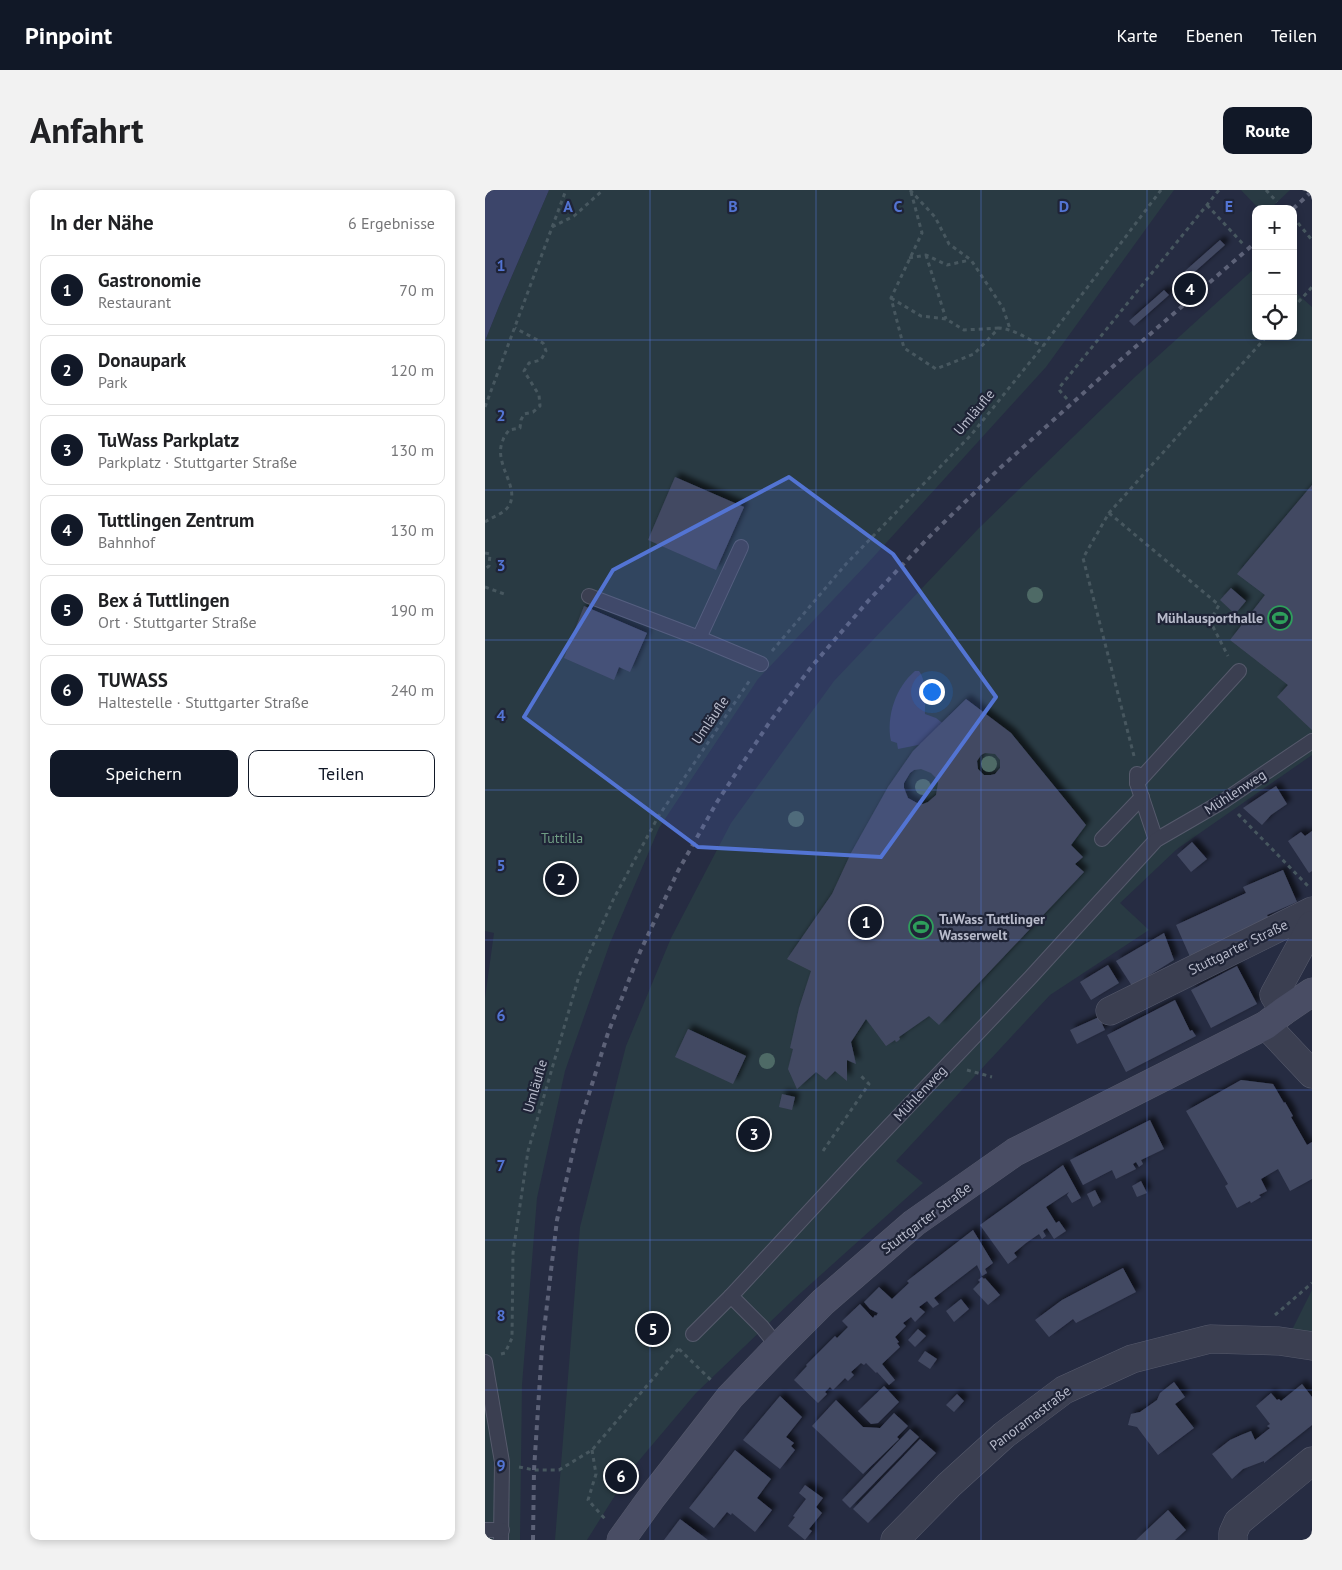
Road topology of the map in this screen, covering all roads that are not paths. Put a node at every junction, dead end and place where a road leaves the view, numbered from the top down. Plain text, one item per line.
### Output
1 (741, 547) dead end
2 (589, 596) dead end
3 (699, 638) junction
4 (761, 664) road end
5 (1239, 671) road end
6 (1312, 741) edge
7 (1142, 797) junction
8 (1103, 839) dead end
9 (1156, 840) junction
10 (1312, 910) edge
11 (1312, 925) edge
12 (1312, 992) edge
13 (1110, 1011) dead end
14 (1275, 1018) junction
15 (1312, 1074) edge
16 (731, 1296) junction
17 (693, 1334) road end
18 (777, 1346) junction
19 (1312, 1346) edge
20 (485, 1362) edge
21 (1312, 1462) edge
22 (485, 1530) edge
23 (1236, 1531) edge
24 (501, 1535) edge
25 (622, 1539) edge
26 (895, 1540) edge

1 - 3 lane
2 - 3 lane
3 - 4 lane
5 - 7 lane
6 - 9 lane, Mühlenweg
7 - 8 lane
7 - 9 lane
9 - 16 lane, Mühlenweg
10 - 13 street, Stuttgarter Straße
11 - 14 street, Stuttgarter Straße
12 - 14 main road, Stuttgarter Straße
14 - 15 street
14 - 18 main road, Stuttgarter Straße
16 - 17 lane, Mühlenweg
16 - 18 lane
18 - 25 main road, Stuttgarter Straße
19 - 26 street, Panoramastraße
20 - 24 lane
21 - 23 street
22 - 24 lane

